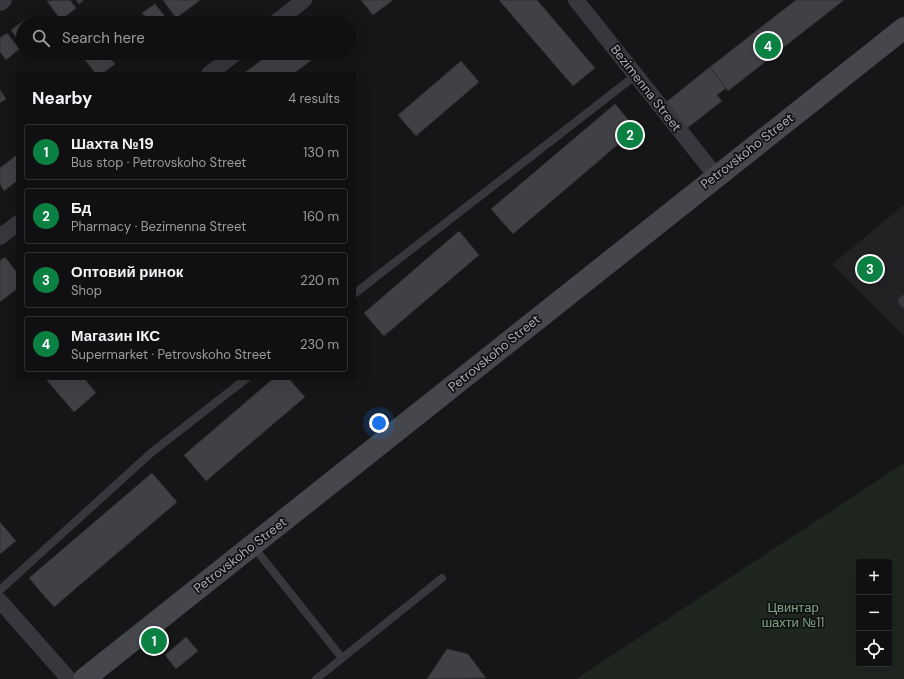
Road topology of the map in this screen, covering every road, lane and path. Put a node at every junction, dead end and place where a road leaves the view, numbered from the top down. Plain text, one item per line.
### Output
1 (4, 0) edge
2 (304, 0) edge
3 (576, 0) edge
4 (0, 3) edge
5 (284, 16) edge
6 (904, 28) edge
7 (227, 60) edge
8 (212, 72) edge
9 (636, 75) junction
10 (716, 176) junction
11 (16, 225) edge
12 (0, 237) edge
13 (356, 292) edge
14 (904, 299) edge
15 (904, 304) edge
16 (244, 380) edge
17 (252, 545) junction
18 (442, 578) dead end
19 (0, 590) edge
20 (0, 601) edge
21 (342, 658) junction
22 (69, 679) edge
23 (84, 679) edge
24 (316, 679) edge

1 - 4 street
2 - 5 street
3 - 9 street, Bezimenna Street
6 - 10 main road, Petrovskoho Street
7 - 8 street
9 - 10 street, Bezimenna Street
9 - 13 lane
10 - 17 main road, Petrovskoho Street
11 - 12 street
14 - 15 lane
16 - 19 lane
17 - 21 lane
17 - 23 main road, Petrovskoho Street
18 - 21 lane
20 - 22 street
21 - 24 lane

